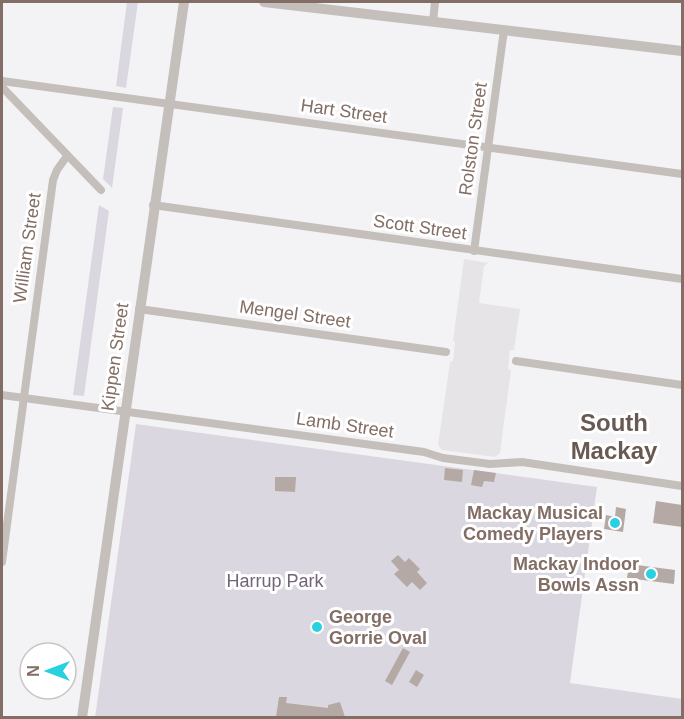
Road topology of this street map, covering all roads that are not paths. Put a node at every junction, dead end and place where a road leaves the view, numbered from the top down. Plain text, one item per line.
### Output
1 (184, 2) edge
2 (264, 2) edge
3 (435, 2) edge
4 (433, 22) junction
5 (504, 30) junction
6 (682, 51) edge
7 (2, 81) edge
8 (2, 87) edge
9 (168, 104) junction
10 (490, 148) junction
11 (67, 156) junction
12 (682, 174) edge
13 (101, 190) dead end
14 (153, 205) junction
15 (474, 251) junction
16 (682, 279) edge
17 (139, 309) junction
18 (446, 352) dead end
19 (516, 361) dead end
20 (682, 385) edge
21 (2, 395) edge
22 (24, 398) junction
23 (124, 411) junction
24 (682, 486) edge
25 (2, 562) edge
26 (82, 717) edge

1 - 9 street, Kippen Street
2 - 4 street
3 - 4 street
4 - 5 street
5 - 6 street
5 - 10 street, Rolston Street
7 - 9 street, Hart Street
8 - 11 street
9 - 10 street, Hart Street
9 - 14 street, Kippen Street
10 - 12 street, Hart Street
10 - 15 street, Rolston Street
11 - 13 street
11 - 22 street, William Street
14 - 15 street, Scott Street
14 - 17 street, Kippen Street
15 - 16 street, Scott Street
17 - 18 street, Mengel Street
17 - 23 street, Kippen Street
19 - 20 street
21 - 22 street, Lamb Street
22 - 23 street, Lamb Street
22 - 25 street, William Street
23 - 24 street, Lamb Street
23 - 26 street, Kippen Street

